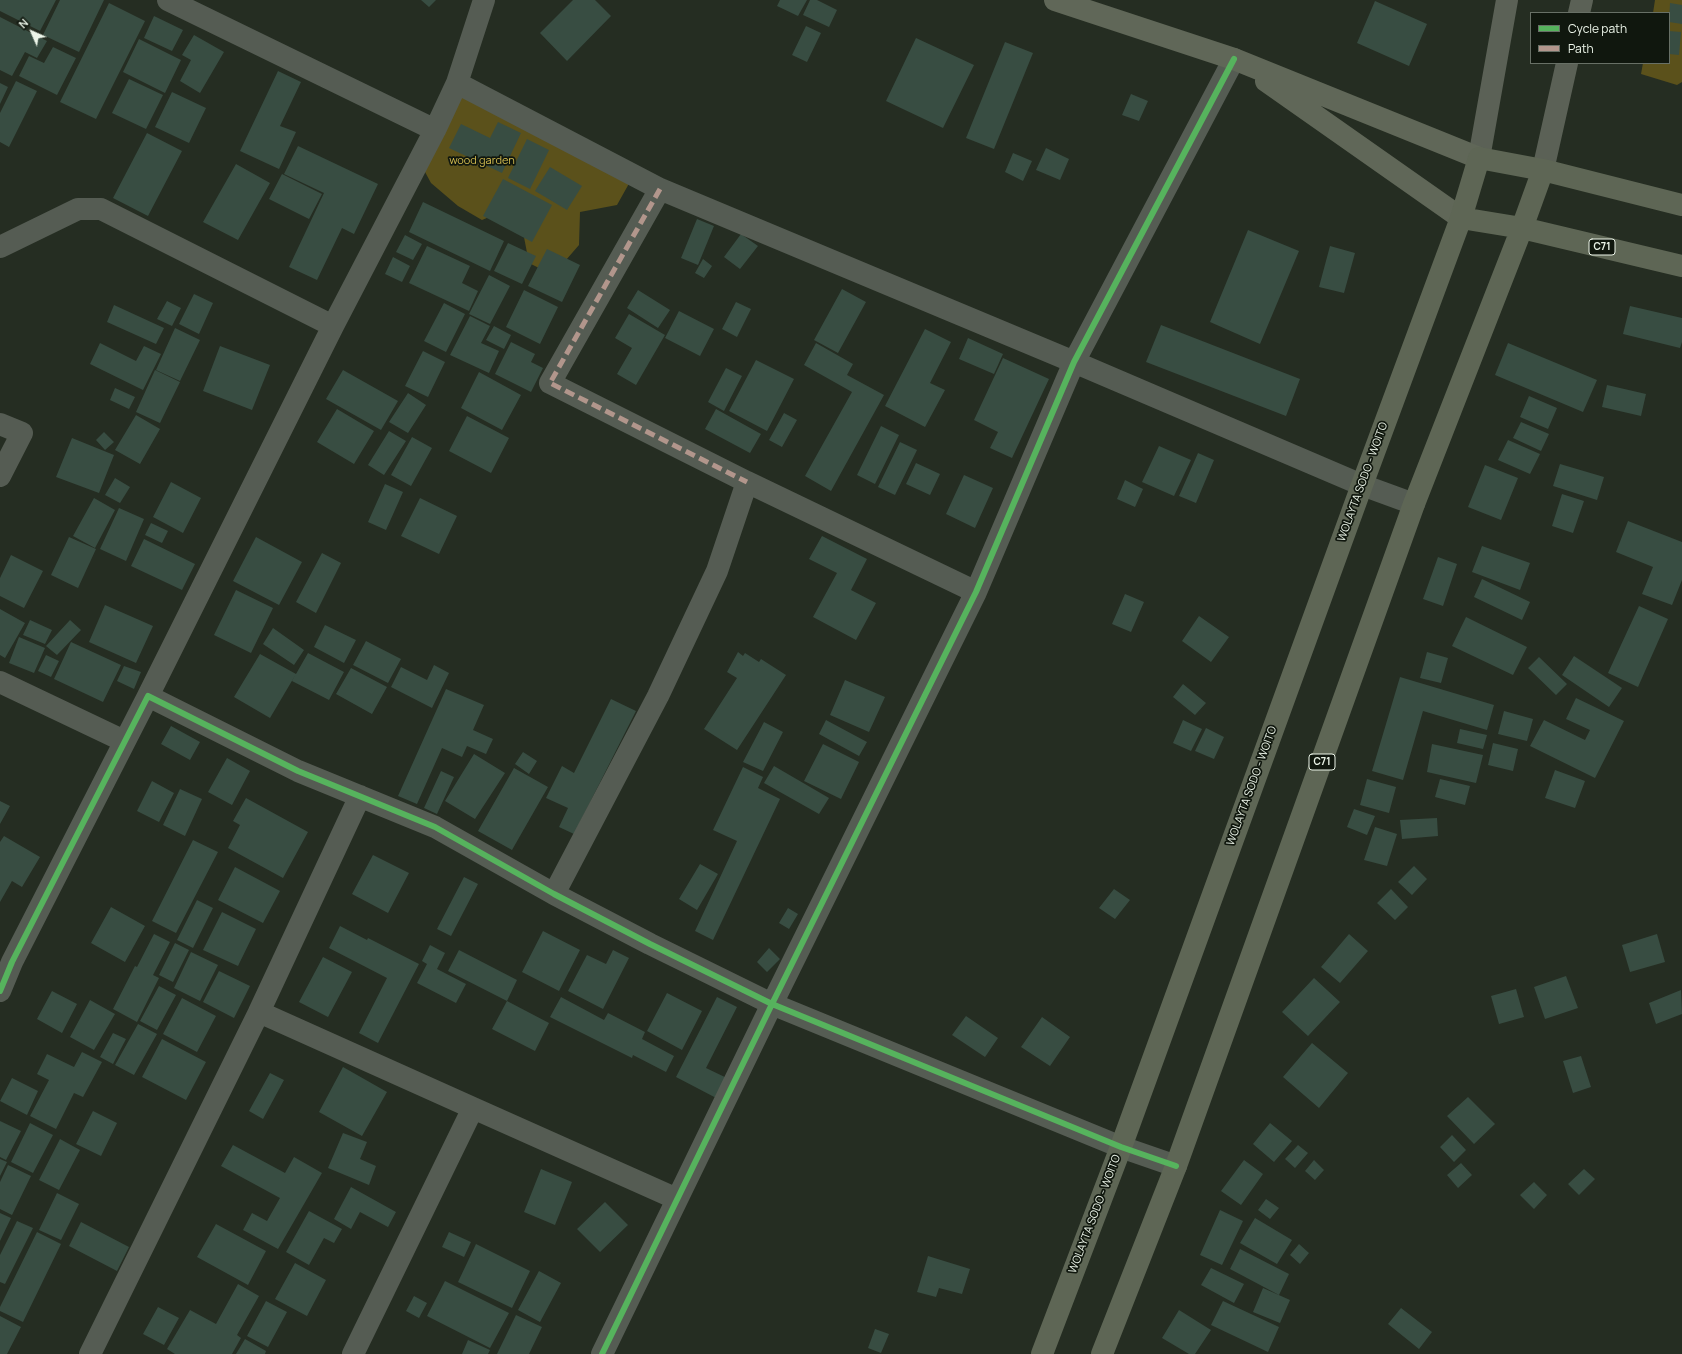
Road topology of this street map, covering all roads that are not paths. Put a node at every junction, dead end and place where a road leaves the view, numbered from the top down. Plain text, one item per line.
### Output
1 (168, 0) edge
2 (484, 0) edge
3 (1055, 0) edge
4 (1507, 0) edge
5 (1582, 0) edge
6 (1579, 12) edge
7 (1234, 59) junction
8 (1568, 64) edge
9 (457, 83) junction
10 (435, 130) junction
11 (1480, 158) junction
12 (1543, 170) junction
13 (660, 189) junction
14 (1682, 205) edge
15 (1461, 218) junction
16 (1522, 228) junction
17 (0, 247) edge
18 (1682, 266) edge
19 (333, 326) junction
20 (1074, 362) junction
21 (0, 424) edge
22 (0, 476) edge
23 (747, 482) junction
24 (1362, 485) junction
25 (1414, 504) junction
26 (976, 592) junction
27 (0, 682) edge
28 (148, 696) junction
29 (124, 741) junction
30 (360, 796) junction
31 (554, 894) junction
32 (6, 959) edge
33 (0, 991) edge
34 (772, 1004) junction
35 (259, 1012) junction
36 (473, 1108) junction
37 (1121, 1147) junction
38 (1176, 1166) junction
39 (677, 1199) junction
40 (90, 1354) edge
41 (353, 1354) edge
42 (602, 1354) edge
43 (1042, 1354) edge
44 (1102, 1354) edge

1 - 10 street
2 - 9 street
3 - 7 main road
4 - 11 main road
5 - 6 main road
7 - 11 main road
7 - 15 main road
7 - 20 street
8 - 12 main road
9 - 10 street
9 - 13 street
10 - 19 street
11 - 12 highway
11 - 15 highway, WOLAYTA SODO - WOITO
12 - 14 highway
12 - 16 highway, C71
13 - 20 street
13 - 23 street
15 - 16 highway, C71
15 - 24 highway, WOLAYTA SODO - WOITO
16 - 18 highway, C71
16 - 25 highway, C71
17 - 19 street
19 - 28 street
20 - 24 street
20 - 26 street
21 - 22 street
23 - 26 street
23 - 31 street
24 - 25 street
24 - 37 highway, WOLAYTA SODO - WOITO
25 - 38 highway, C71
26 - 34 street
27 - 29 street
28 - 29 street
28 - 30 street
29 - 32 street
30 - 31 street
30 - 35 street
31 - 34 street
32 - 33 street
34 - 37 street
34 - 39 street
35 - 36 street
35 - 40 street
36 - 39 street
36 - 41 street
37 - 38 street
37 - 43 highway, WOLAYTA SODO - WOITO
38 - 44 highway, C71
39 - 42 street

